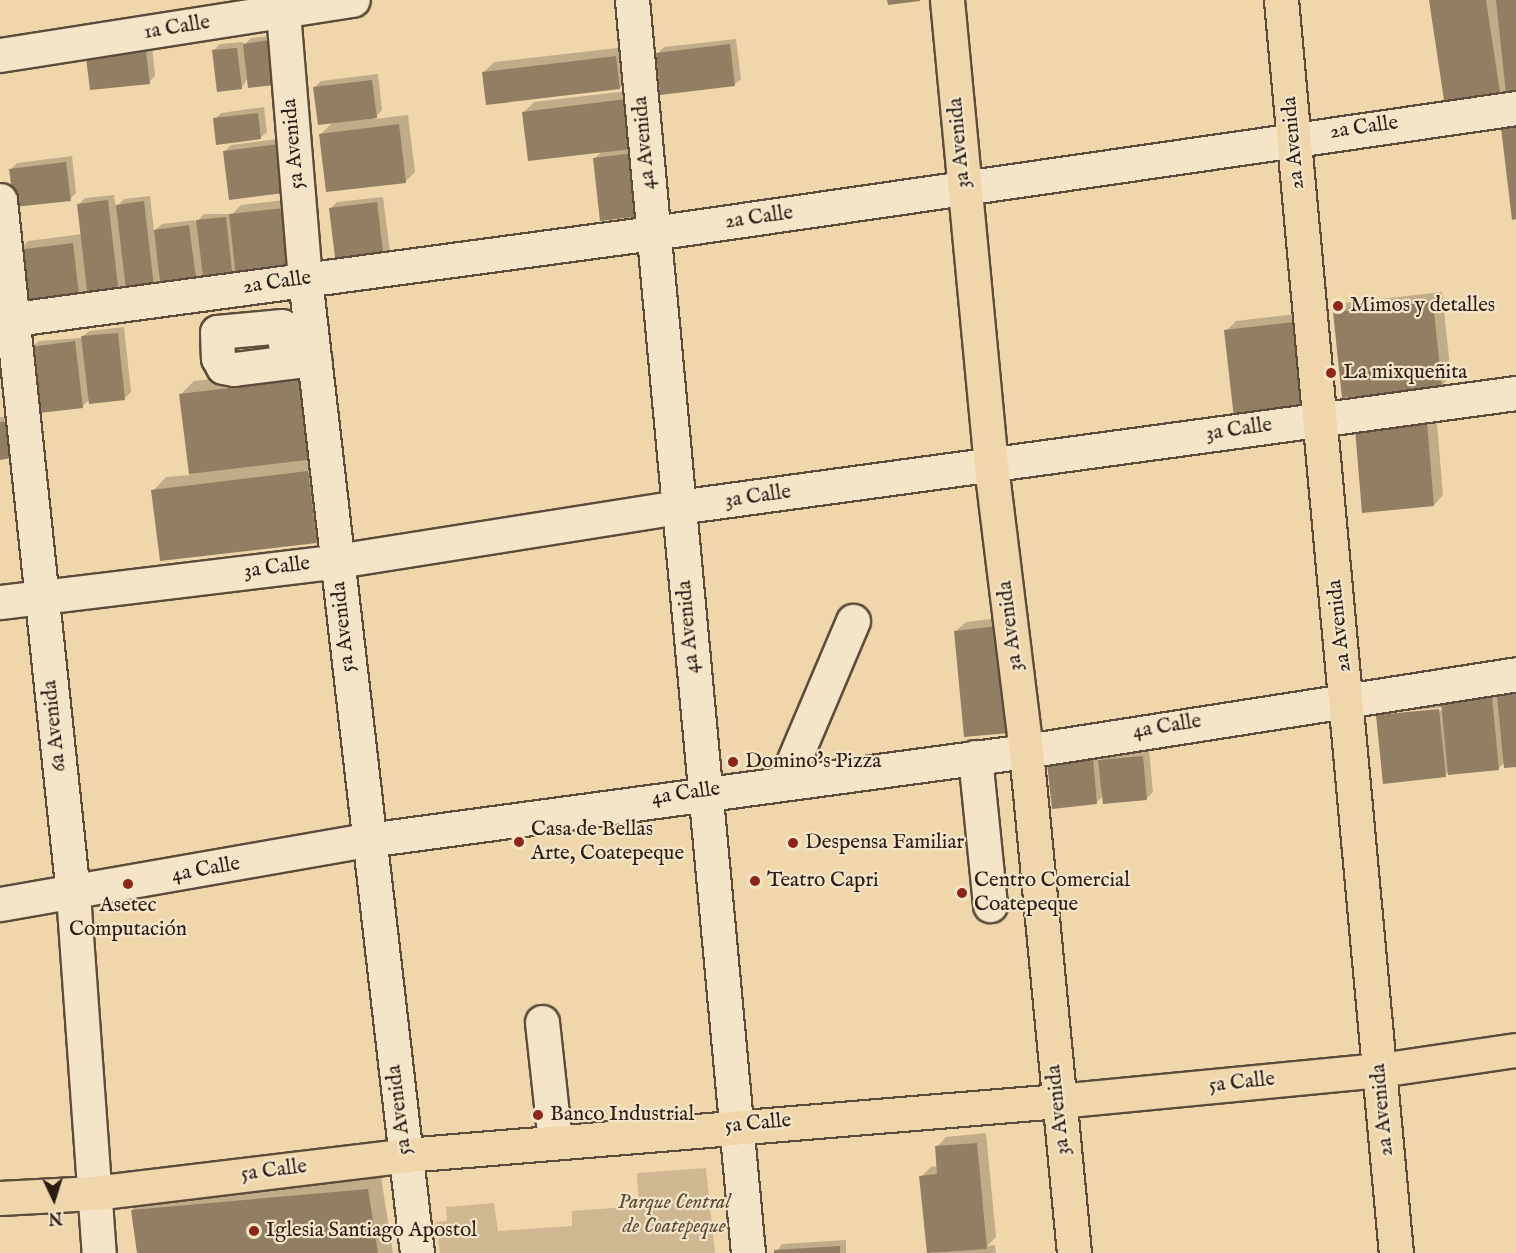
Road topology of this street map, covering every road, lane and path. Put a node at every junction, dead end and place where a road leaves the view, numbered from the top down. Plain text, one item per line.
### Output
1 (354, 0) edge
2 (632, 0) edge
3 (947, 0) edge
4 (1281, 0) edge
5 (283, 5) edge
6 (0, 55) edge
7 (1516, 108) edge
8 (1294, 138) junction
9 (965, 188) junction
10 (0, 200) edge
11 (653, 233) junction
12 (305, 279) junction
13 (6, 320) edge
14 (1516, 393) edge
15 (1319, 419) junction
16 (991, 466) junction
17 (678, 507) junction
18 (337, 561) junction
19 (41, 596) junction
20 (0, 602) edge
21 (853, 621) dead end
22 (1516, 674) edge
23 (1347, 698) junction
24 (1026, 751) junction
25 (975, 757) junction
26 (785, 782) junction
27 (704, 791) junction
28 (368, 840) junction
29 (73, 894) junction
30 (0, 904) edge
31 (990, 905) dead end
32 (542, 1022) dead end
33 (1516, 1050) edge
34 (1380, 1070) junction
35 (1058, 1101) junction
36 (734, 1126) junction
37 (555, 1142) junction
38 (406, 1155) junction
39 (94, 1193) junction
40 (0, 1198) edge
41 (99, 1253) edge
42 (417, 1253) edge
43 (748, 1253) edge
44 (1074, 1253) edge
45 (1396, 1253) edge

1 - 5 street, 1a Calle
2 - 11 street, 4a Avenida
3 - 9 main road, 3a Avenida
4 - 8 main road, 2a Avenida
5 - 6 street, 1a Calle
5 - 12 street, 5a Avenida
7 - 8 street, 2a Calle
8 - 9 street, 2a Calle
8 - 15 main road, 2a Avenida
9 - 11 street, 2a Calle
9 - 16 main road, 3a Avenida
10 - 13 street, 6a Avenida
11 - 12 street, 2a Calle
11 - 17 street, 4a Avenida
12 - 13 street, 2a Calle
12 - 18 street, 5a Avenida
13 - 19 street, 6a Avenida
14 - 15 street, 3a Calle
15 - 16 street, 3a Calle
15 - 23 main road, 2a Avenida
16 - 17 street, 3a Calle
16 - 24 main road, 3a Avenida
17 - 18 street, 3a Calle
17 - 27 street, 4a Avenida
18 - 19 street, 3a Calle
18 - 28 street, 5a Avenida
19 - 20 street, 3a Calle
19 - 29 street, 6a Avenida
21 - 26 street
22 - 23 street, 4a Calle
23 - 24 street, 4a Calle
23 - 34 main road, 2a Avenida
24 - 25 street, 4a Calle
24 - 35 main road, 3a Avenida
25 - 26 street, 4a Calle
25 - 31 street
26 - 27 street, 4a Calle
27 - 28 street, 4a Calle
27 - 36 street, 4a Avenida
28 - 29 street, 4a Calle
28 - 38 street, 5a Avenida
29 - 30 street, 4a Calle
29 - 39 street, 6a Avenida
32 - 37 street
33 - 34 main road, 5a Calle
34 - 35 main road, 5a Calle
34 - 45 main road, 2a Avenida
35 - 36 main road, 5a Calle
35 - 44 main road, 3a Avenida
36 - 37 main road, 5a Calle
36 - 43 street, 4a Avenida
37 - 38 main road, 5a Calle
38 - 39 main road, 5a Calle
38 - 42 street, 5a Avenida
39 - 40 main road, 5a Calle
39 - 41 street, 6a Avenida

